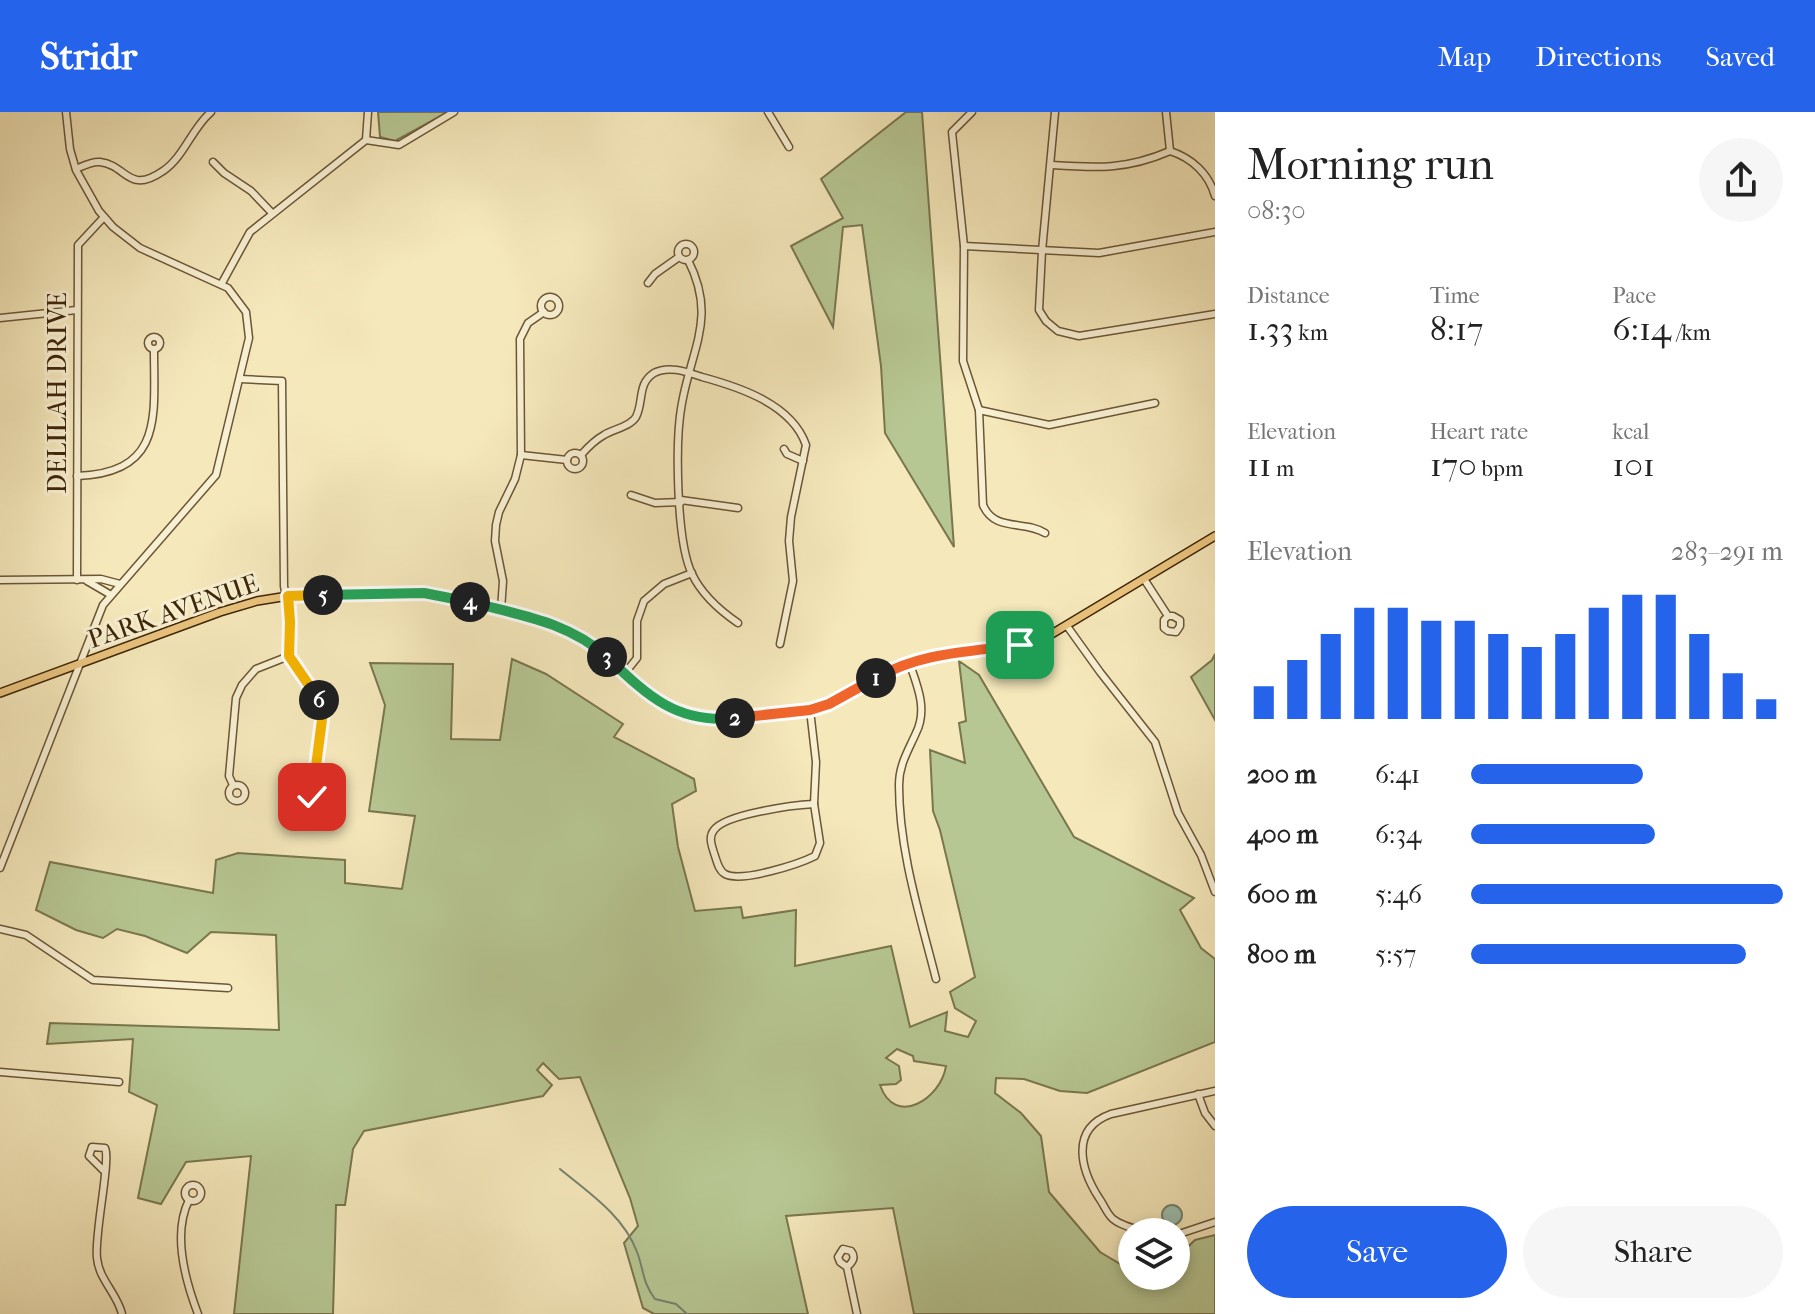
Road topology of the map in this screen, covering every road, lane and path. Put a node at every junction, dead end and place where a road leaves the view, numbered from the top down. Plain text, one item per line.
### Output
1 (66, 112) edge
2 (211, 112) edge
3 (368, 112) edge
4 (454, 112) edge
5 (768, 112) edge
6 (972, 112) edge
7 (1055, 112) edge
8 (1166, 112) edge
9 (366, 140) junction
10 (789, 147) dead end
11 (1170, 151) junction
12 (213, 162) dead end
13 (1051, 165) junction
14 (76, 169) junction
15 (1215, 196) edge
16 (272, 213) junction
17 (104, 217) junction
18 (1215, 232) edge
19 (964, 246) junction
20 (1042, 251) junction
21 (679, 257) junction
22 (688, 260) junction
23 (222, 283) junction
24 (648, 283) dead end
25 (77, 310) junction
26 (544, 312) dead end
27 (1215, 314) edge
28 (0, 318) edge
29 (154, 350) dead end
30 (690, 373) junction
31 (241, 379) junction
32 (1155, 403) dead end
33 (979, 410) junction
34 (784, 449) dead end
35 (521, 455) junction
36 (581, 455) junction
37 (567, 460) junction
38 (803, 461) junction
39 (77, 476) junction
40 (631, 495) dead end
41 (681, 501) junction
42 (738, 508) dead end
43 (1045, 533) dead end
44 (1215, 536) edge
45 (692, 573) junction
46 (1144, 579) junction
47 (0, 580) edge
48 (77, 580) junction
49 (87, 581) junction
50 (120, 584) junction
51 (111, 595) junction
52 (288, 596) junction
53 (501, 610) junction
54 (1168, 616) dead end
55 (738, 623) dead end
56 (1067, 626) junction
57 (780, 644) dead end
58 (289, 656) junction
59 (909, 662) junction
60 (80, 663) junction
61 (625, 673) junction
62 (0, 693) edge
63 (810, 710) junction
64 (233, 785) dead end
65 (312, 797) dead end
66 (814, 804) junction
67 (3, 857) edge
68 (0, 868) edge
69 (1215, 892) edge
70 (0, 929) edge
71 (936, 979) dead end
72 (228, 988) dead end
73 (0, 1072) edge
74 (119, 1082) dead end
75 (1215, 1091) edge
76 (1198, 1094) junction
77 (1215, 1126) edge
78 (104, 1171) dead end
79 (189, 1200) dead end
80 (1118, 1221) edge
81 (1215, 1222) edge
82 (1190, 1230) edge
83 (847, 1267) dead end
84 (122, 1314) edge
85 (198, 1314) edge
86 (857, 1314) edge

1 - 14 street
2 - 14 street
3 - 9 street
4 - 9 street
5 - 10 street
6 - 19 street
7 - 13 street
8 - 11 street
9 - 16 street
11 - 13 street
11 - 15 street
12 - 16 street
13 - 20 street
14 - 17 street
16 - 23 street
17 - 23 street
17 - 25 street, DELILAH DRIVE
18 - 20 street
19 - 20 street
19 - 33 street
20 - 27 street
21 - 22 street
21 - 22 street
21 - 24 street
22 - 30 street
23 - 31 street
25 - 28 street
25 - 39 street, DELILAH DRIVE
26 - 35 street
29 - 39 street
30 - 36 street
30 - 38 street
30 - 41 street
31 - 50 street
31 - 52 street
32 - 33 street
33 - 43 street
34 - 38 street
35 - 37 street
35 - 53 street
36 - 37 street
36 - 37 street
38 - 57 street
39 - 48 street, DELILAH DRIVE
40 - 41 street
41 - 42 street
41 - 45 street
44 - 46 main road, PARK AVENUE
45 - 55 street
45 - 61 street
46 - 54 street
46 - 56 main road, PARK AVENUE
47 - 48 street
48 - 49 street
49 - 50 street
49 - 51 street
50 - 51 street
51 - 60 street
52 - 53 main road, PARK AVENUE
52 - 58 street
52 - 60 main road, PARK AVENUE
53 - 61 main road, PARK AVENUE
56 - 59 main road, PARK AVENUE
56 - 69 street
58 - 64 street
58 - 65 street
59 - 63 main road, PARK AVENUE
59 - 71 street
60 - 62 main road, PARK AVENUE
60 - 67 street
61 - 63 main road, PARK AVENUE
63 - 66 street
66 - 66 street
67 - 68 street
70 - 72 street
73 - 74 street
75 - 76 street
76 - 77 street
76 - 80 street
78 - 84 street
79 - 85 street
81 - 82 street
83 - 86 street

